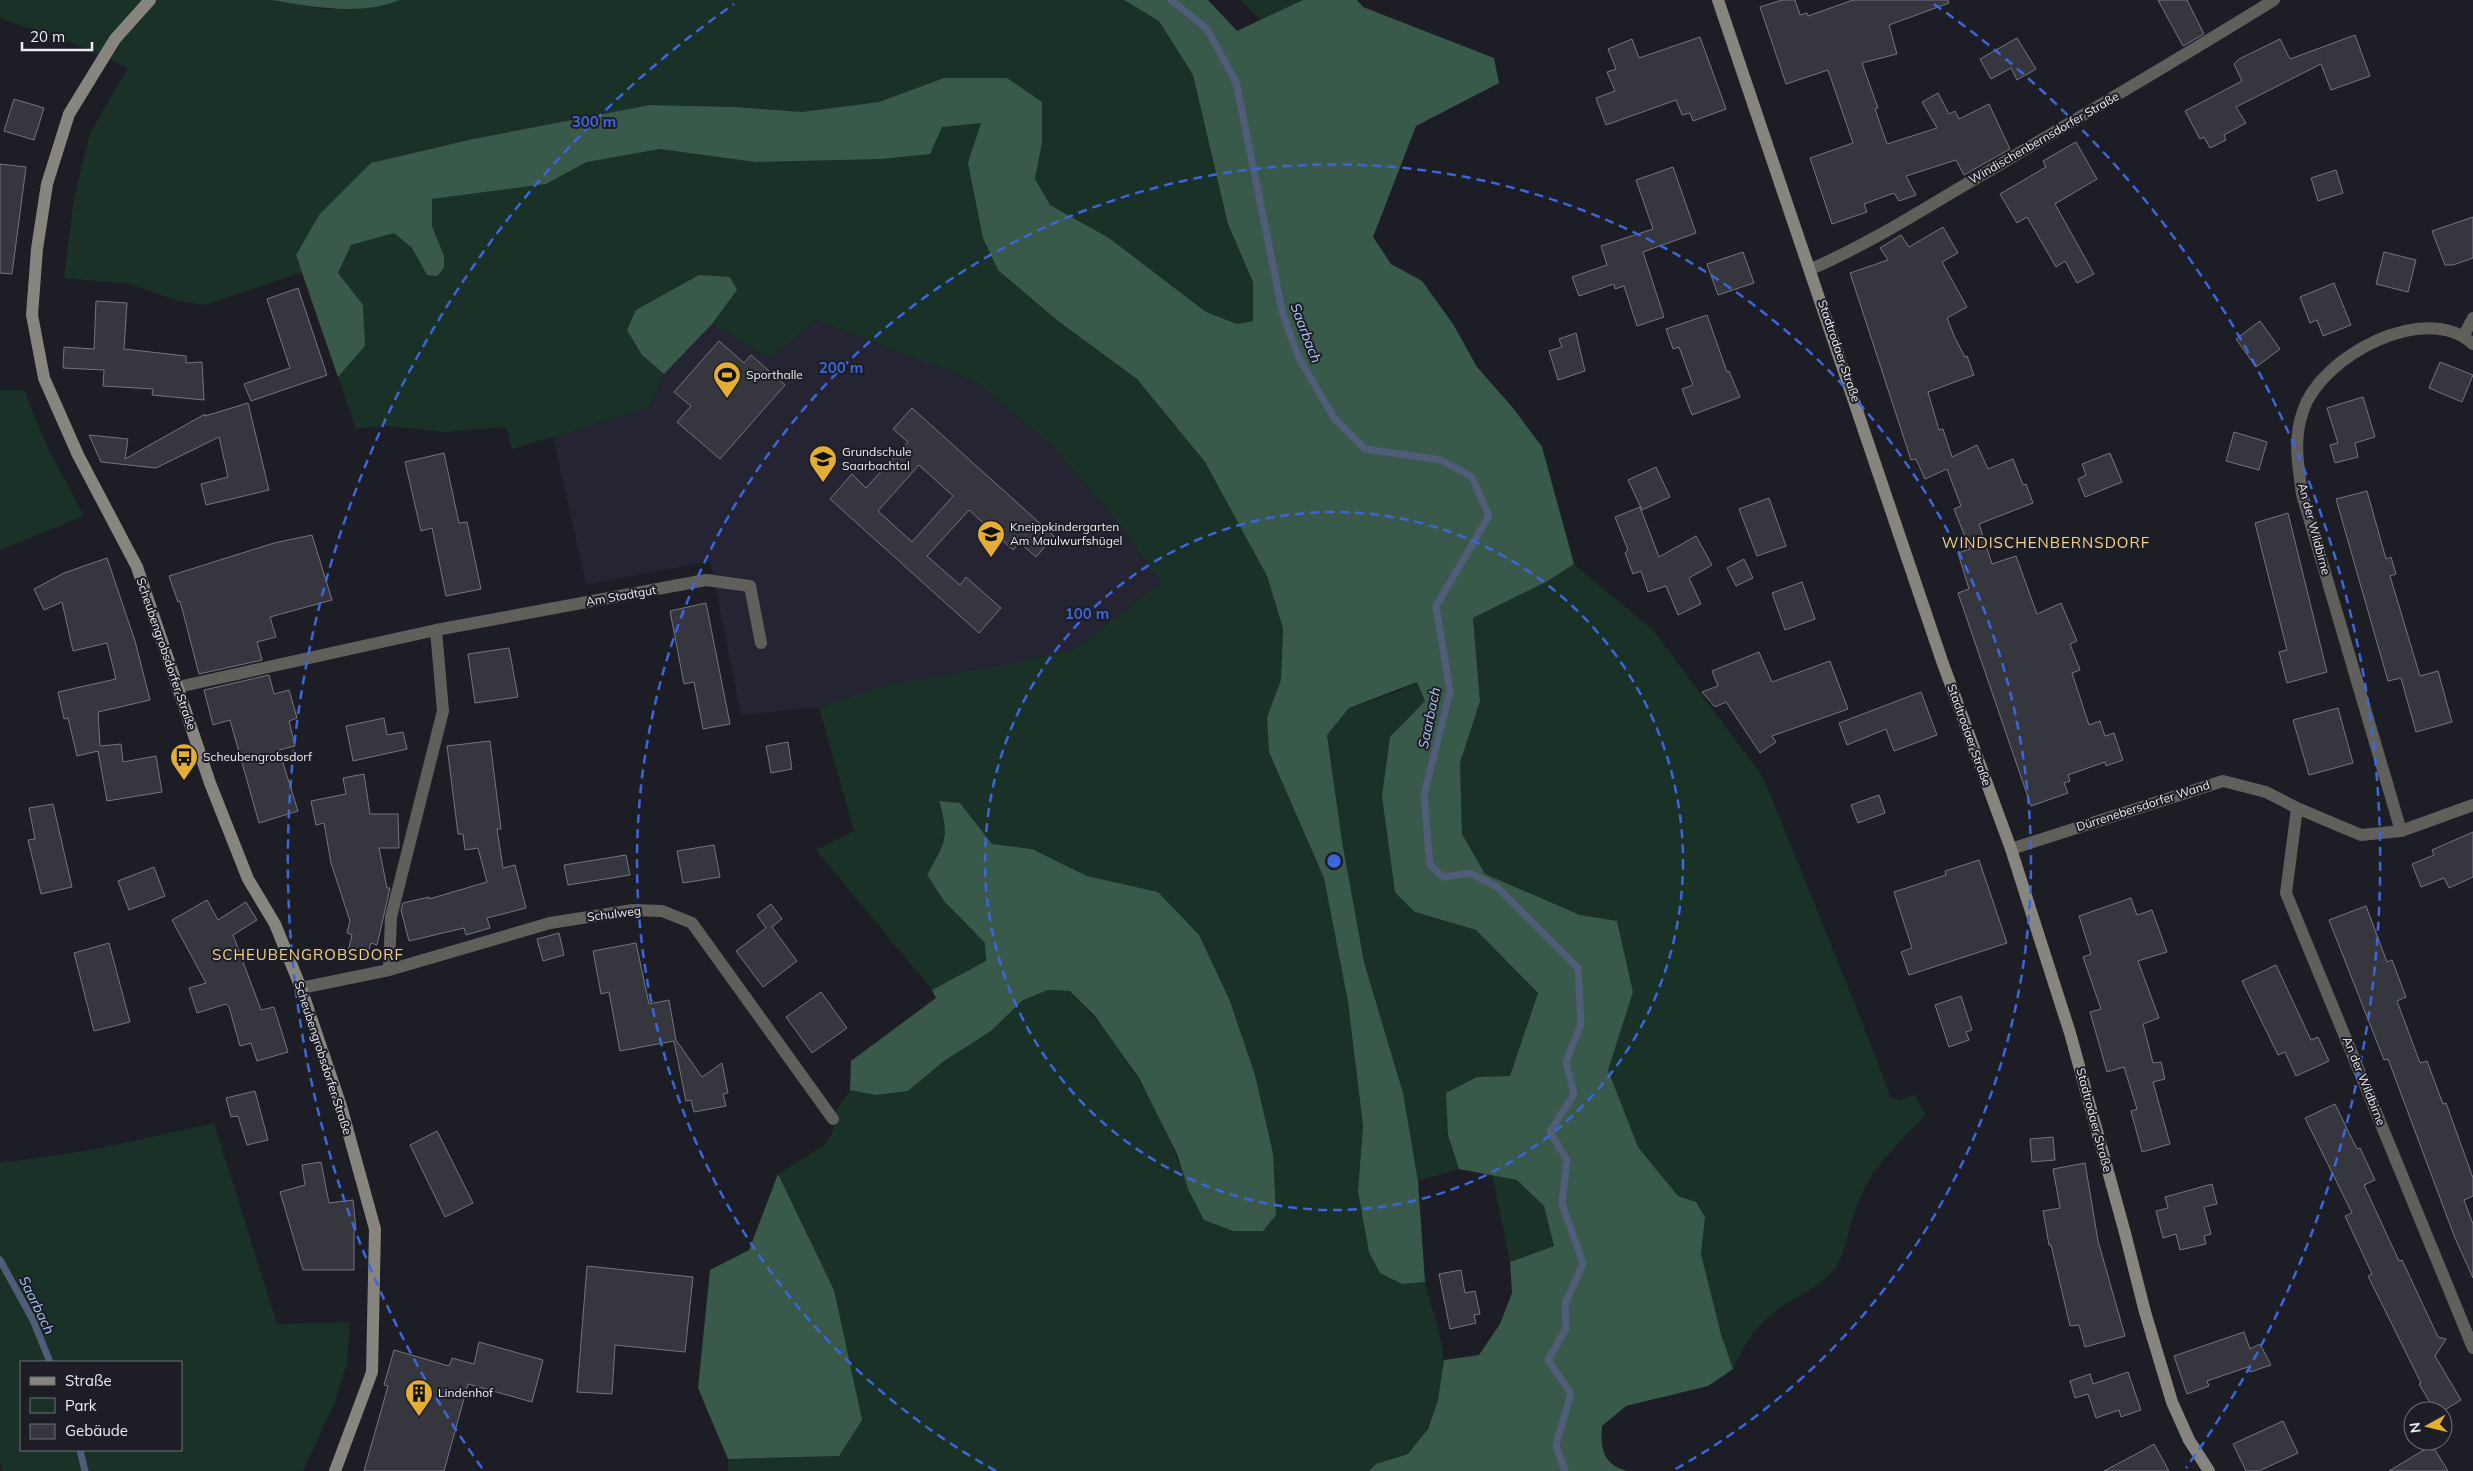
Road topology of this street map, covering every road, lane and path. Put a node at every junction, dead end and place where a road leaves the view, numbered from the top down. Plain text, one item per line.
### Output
1 (150, 0) edge
2 (1718, 0) edge
3 (2274, 0) edge
4 (1810, 269) junction
5 (2473, 318) edge
6 (2468, 340) edge
7 (436, 630) junction
8 (761, 643) dead end
9 (178, 687) junction
10 (2473, 805) edge
11 (2297, 808) junction
12 (2401, 831) junction
13 (2011, 849) junction
14 (389, 970) junction
15 (301, 988) junction
16 (833, 1119) dead end
17 (2473, 1348) edge
18 (337, 1469) edge
19 (2209, 1471) edge

1 - 9 main road, Scheubengrobsdorfer Straße
2 - 4 main road, Stadtrodaer Straße
3 - 4 street, Windischenbernsdorfer Straße
4 - 13 main road, Stadtrodaer Straße
5 - 6 street, An der Wildbirne
6 - 12 street, An der Wildbirne
7 - 8 street, Am Stadtgut
7 - 9 street, Am Stadtgut
7 - 14 street
9 - 15 main road, Scheubengrobsdorfer Straße
10 - 12 street, Dürrenebersdorfer Wand
11 - 12 street, Dürrenebersdorfer Wand
11 - 13 street, Dürrenebersdorfer Wand
11 - 17 street, An der Wildbirne
13 - 19 main road, Stadtrodaer Straße
14 - 15 street, Schulweg
14 - 16 street, Schulweg
15 - 18 main road, Scheubengrobsdorfer Straße

